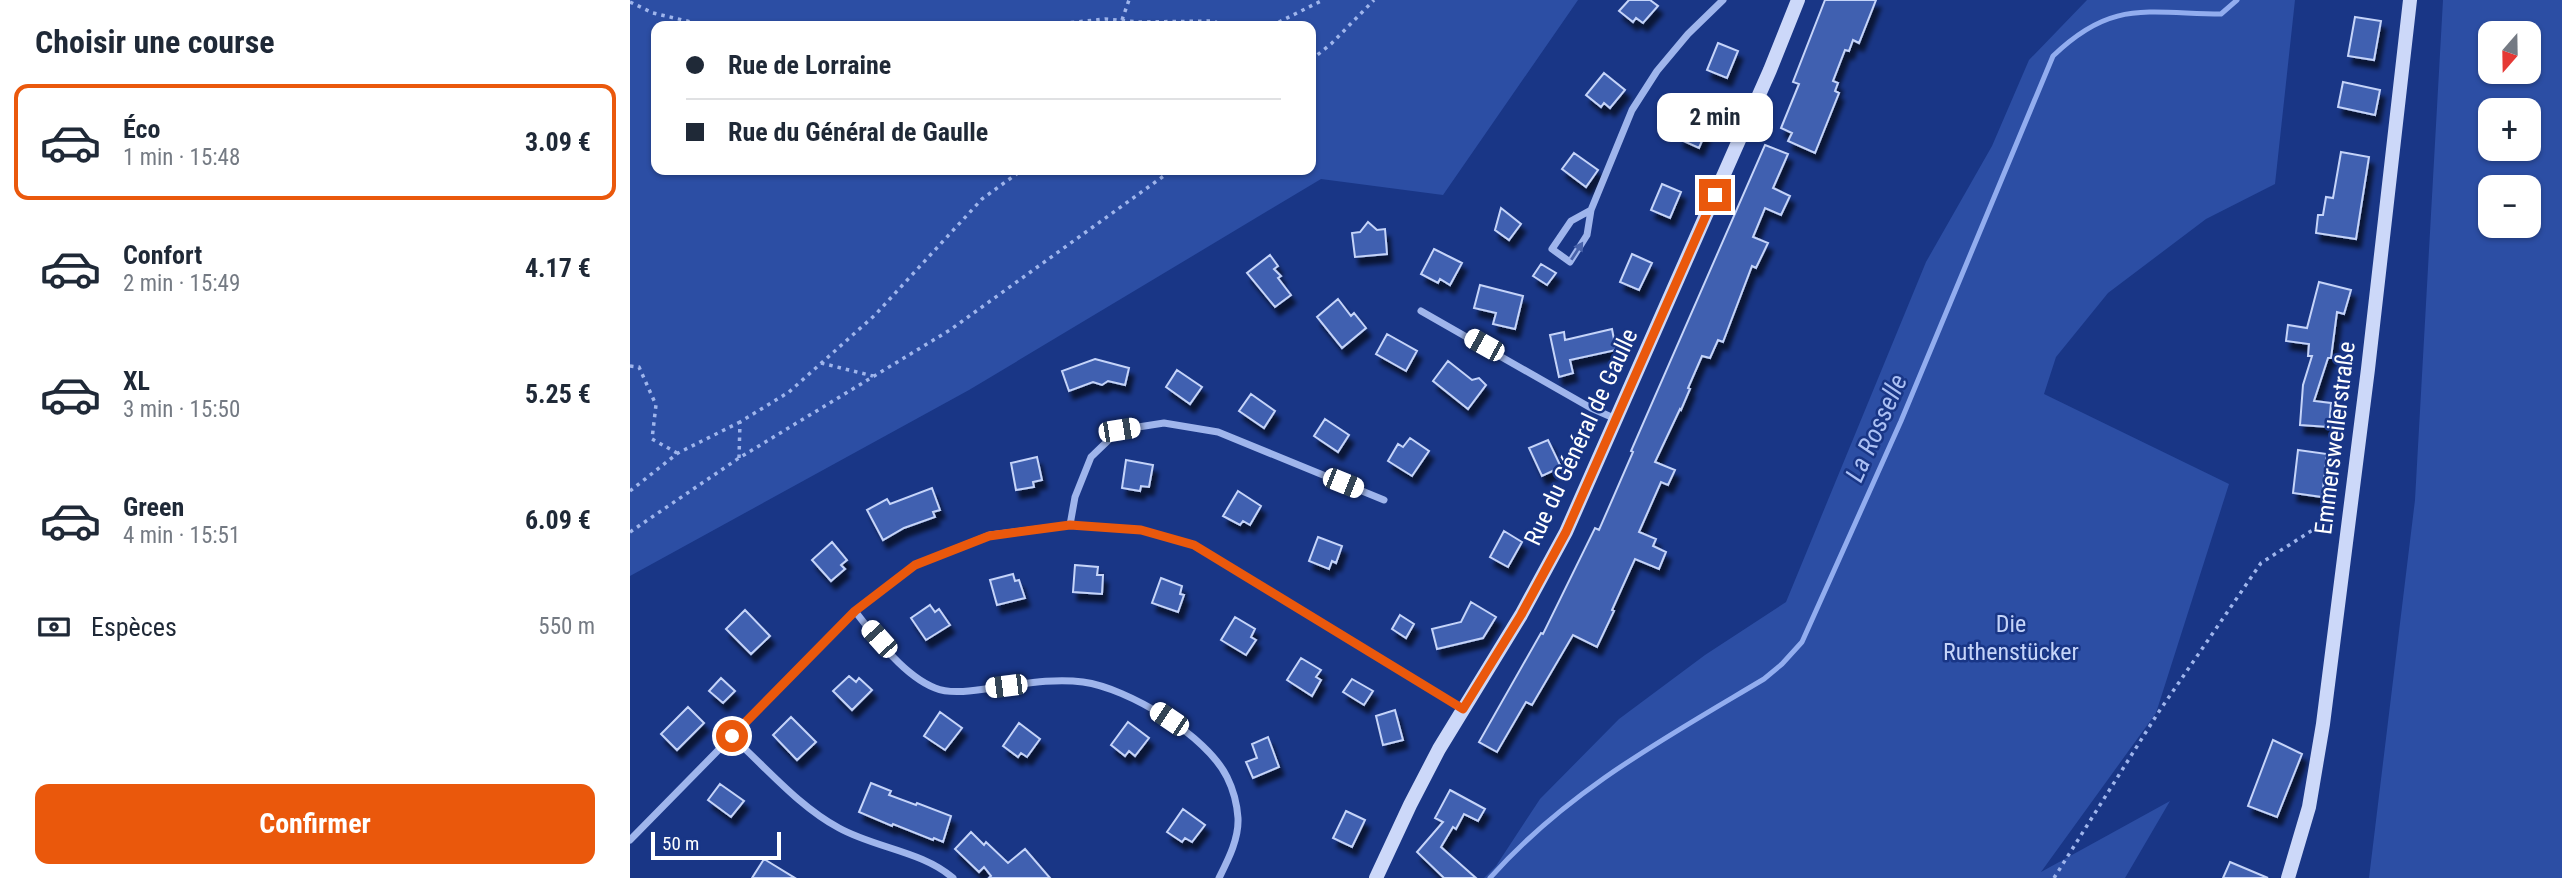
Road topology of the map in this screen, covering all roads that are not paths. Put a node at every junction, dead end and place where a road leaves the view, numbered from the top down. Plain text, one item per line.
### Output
1 (1723, 0) edge
2 (1798, 0) edge
3 (2410, 0) edge
4 (1591, 210) junction
5 (1421, 311) dead end
6 (1616, 419) junction
7 (1384, 500) dead end
8 (1070, 525) junction
9 (855, 611) junction
10 (1463, 709) junction
11 (732, 736) junction
12 (630, 839) edge
13 (953, 878) edge
14 (1219, 878) edge
15 (1376, 878) edge
16 (2288, 878) edge

1 - 4 street
2 - 6 main road, Rue du Général de Gaulle
3 - 16 main road, Emmersweilerstraße
4 -> 4 street
5 - 6 street
6 - 10 main road, Rue du Général de Gaulle
7 - 8 street
8 - 9 street
8 - 10 street
9 - 11 street
9 - 14 street
10 - 15 main road, Rue du Général de Gaulle
11 - 12 street
11 - 13 street

